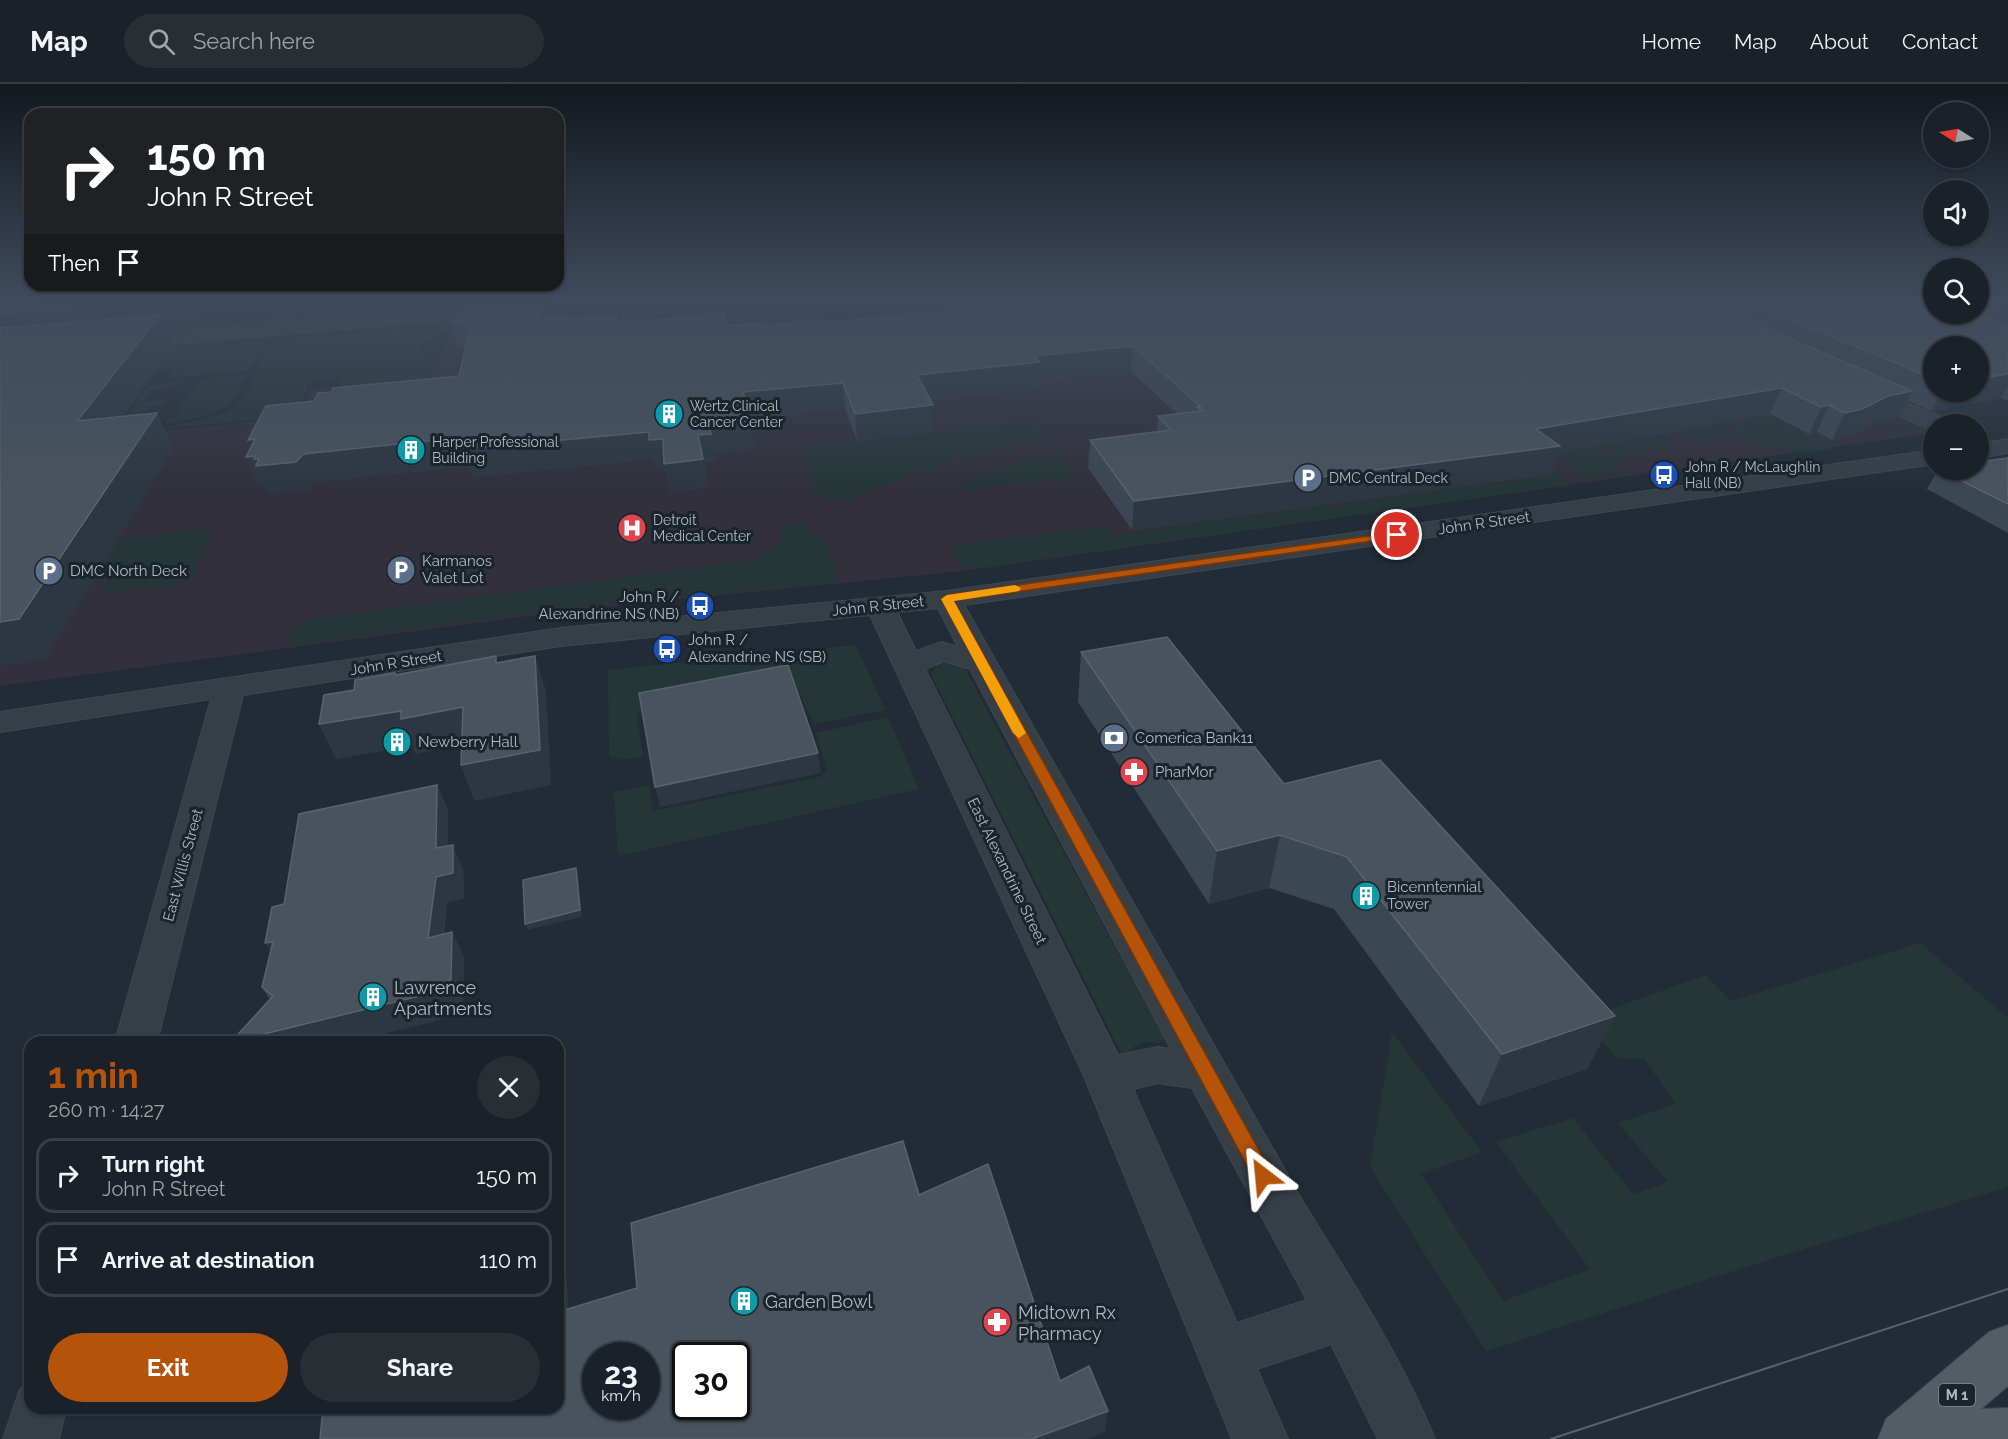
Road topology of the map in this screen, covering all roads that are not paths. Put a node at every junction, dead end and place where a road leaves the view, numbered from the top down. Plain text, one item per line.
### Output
1 (1844, 383) edge
2 (1923, 418) edge
3 (1923, 459) edge
4 (947, 599) junction
5 (880, 606) junction
6 (981, 663) junction
7 (908, 666) junction
8 (229, 688) junction
9 (0, 722) edge
10 (138, 1036) edge
11 (1206, 1072) junction
12 (1106, 1076) junction
13 (1344, 1314) junction
14 (2008, 1351) edge
15 (1222, 1354) junction
16 (37, 1414) edge
17 (2008, 1436) edge
18 (31, 1439) edge
19 (1260, 1439) edge
20 (1407, 1439) edge
21 (1906, 1439) edge
22 (1945, 1439) edge

1 - 2 street
3 - 4 street, John R Street
4 - 5 street, John R Street
4 - 6 street
5 - 7 street, East Alexandrine Street
5 - 8 street, John R Street
6 - 7 street
6 - 11 street
7 - 12 street, East Alexandrine Street
8 - 9 street, John R Street
8 - 10 street, East Willis Street
11 - 12 street
11 - 13 street
12 - 15 street, East Alexandrine Street
13 - 15 street
13 - 20 street
14 - 21 main road, M 1
15 - 19 street, East Alexandrine Street
16 - 18 street
17 - 22 main road

